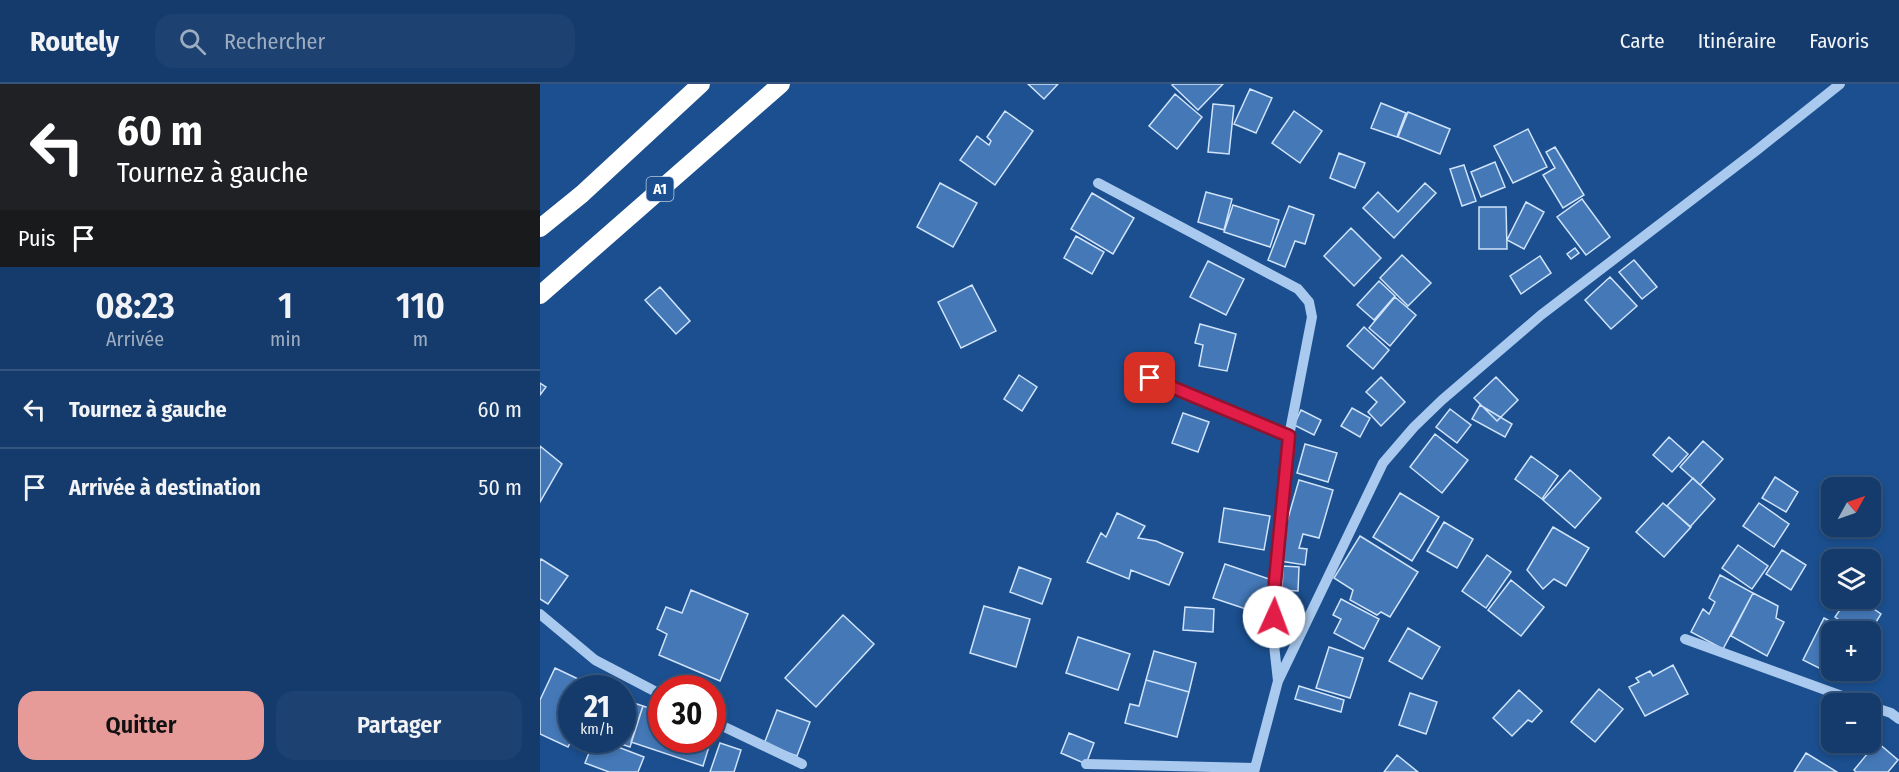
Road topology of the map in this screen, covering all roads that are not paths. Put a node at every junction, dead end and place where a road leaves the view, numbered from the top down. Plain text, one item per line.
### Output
1 (701, 84) edge
2 (781, 84) edge
3 (1840, 84) edge
4 (1098, 183) dead end
5 (540, 228) edge
6 (540, 295) edge
7 (1150, 378) dead end
8 (1289, 436) junction
9 (540, 614) edge
10 (1685, 639) dead end
11 (1278, 681) junction
12 (648, 688) edge
13 (1834, 693) edge
14 (1881, 710) edge
15 (1899, 719) edge
16 (726, 729) edge
17 (802, 764) dead end
18 (1086, 764) dead end
19 (1254, 770) edge

1 - 5 highway
2 - 6 highway, A1
3 - 11 street
4 - 8 street
7 - 8 street
8 - 11 street
9 - 12 street
10 - 13 street
11 - 19 street
14 - 15 street
16 - 17 street
18 - 19 street

